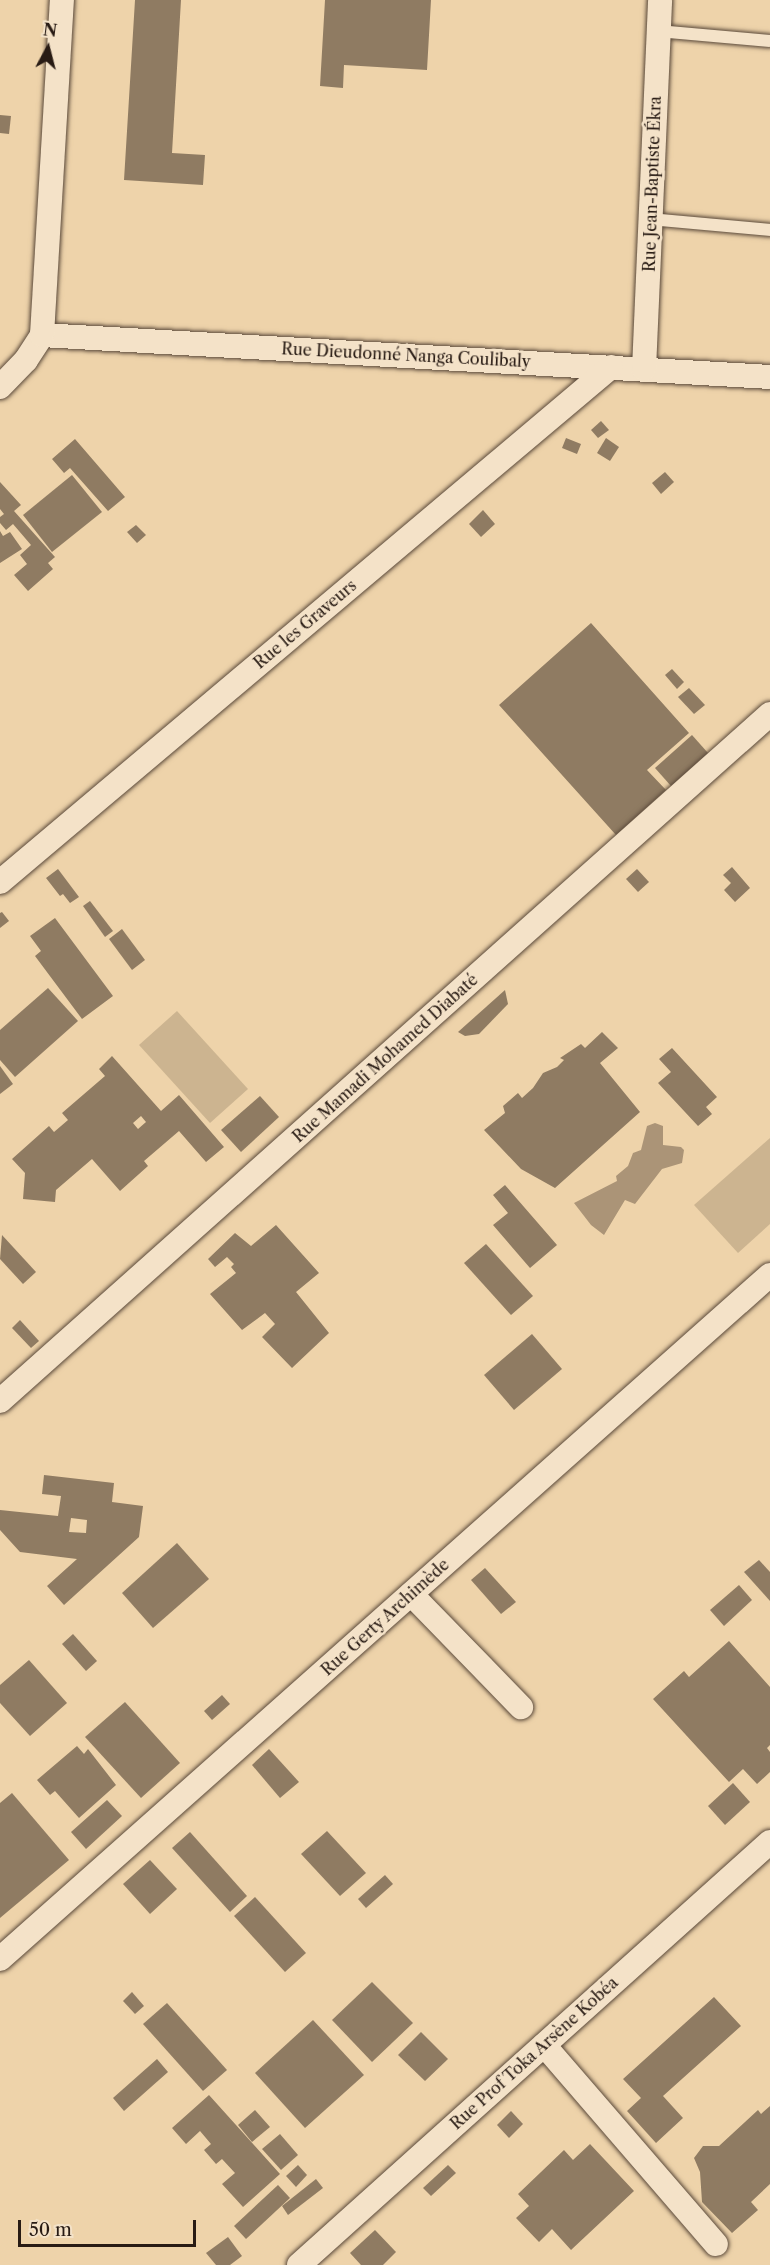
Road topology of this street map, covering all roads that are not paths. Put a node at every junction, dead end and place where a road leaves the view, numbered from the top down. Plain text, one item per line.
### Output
1 (62, 0) edge
2 (660, 0) edge
3 (658, 31) junction
4 (770, 40) edge
5 (650, 219) junction
6 (770, 230) edge
7 (42, 335) junction
8 (611, 367) junction
9 (644, 369) junction
10 (770, 377) edge
11 (0, 387) edge
12 (770, 714) edge
13 (0, 882) edge
14 (770, 1275) edge
15 (0, 1401) edge
16 (411, 1594) junction
17 (521, 1707) dead end
18 (770, 1842) edge
19 (0, 1959) edge
20 (544, 2045) junction
21 (716, 2244) dead end
22 (299, 2265) edge

1 - 7 street
2 - 3 street, Rue Jean-Baptiste Ékra
3 - 4 lane
3 - 5 street, Rue Jean-Baptiste Ékra
5 - 6 lane
5 - 9 street, Rue Jean-Baptiste Ékra
7 - 8 street, Rue Dieudonné Nanga Coulibaly
7 - 11 street
8 - 9 street, Rue Dieudonné Nanga Coulibaly
8 - 13 street, Rue les Graveurs
9 - 10 street, Rue Dieudonné Nanga Coulibaly
12 - 15 street, Rue Mamadi Mohamed Diabaté
14 - 16 street, Rue Gerty Archimède
16 - 17 street
16 - 19 street, Rue Gerty Archimède
18 - 20 street, Rue Prof Toka Arsène Kobéa
20 - 21 street
20 - 22 street, Rue Prof Toka Arsène Kobéa

